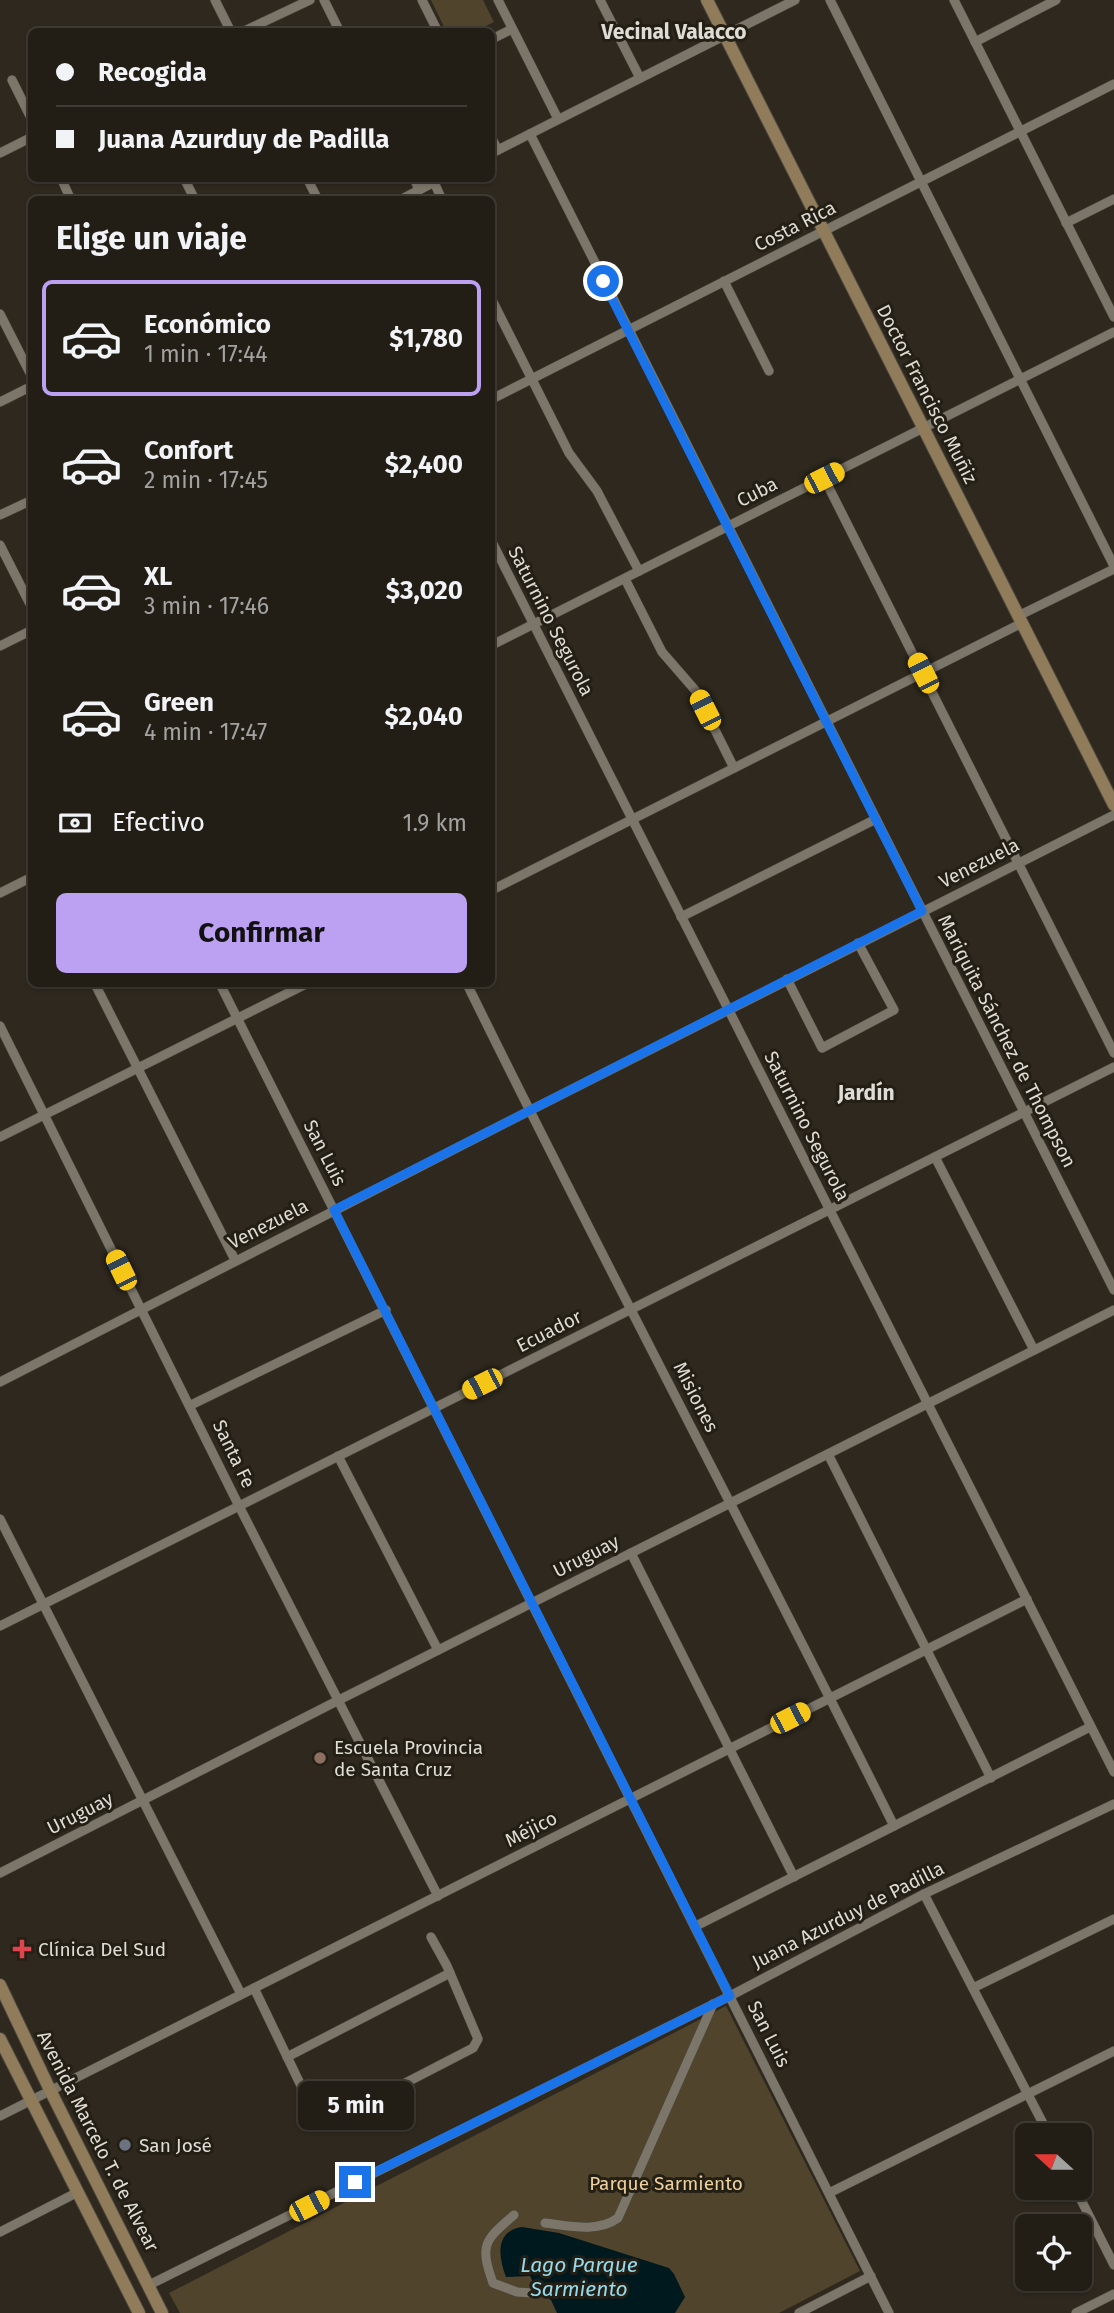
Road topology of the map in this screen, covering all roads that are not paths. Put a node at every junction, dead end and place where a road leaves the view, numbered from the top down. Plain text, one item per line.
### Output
1 (215, 0) edge
2 (310, 0) edge
3 (324, 0) edge
4 (422, 0) edge
5 (498, 0) edge
6 (600, 0) edge
7 (707, 0) edge
8 (795, 0) edge
9 (830, 0) edge
10 (954, 0) edge
11 (1056, 0) edge
12 (229, 28) edge
13 (251, 28) edge
14 (338, 28) edge
15 (436, 28) edge
16 (512, 29) junction
17 (725, 35) junction
18 (495, 38) edge
19 (975, 43) junction
20 (640, 78) junction
21 (12, 80) dead end
22 (1114, 84) edge
23 (28, 112) edge
24 (558, 119) junction
25 (1019, 132) junction
26 (530, 134) junction
27 (28, 139) edge
28 (495, 152) edge
29 (0, 153) edge
30 (921, 181) junction
31 (416, 182) edge
32 (436, 182) edge
33 (419, 190) junction
34 (408, 196) edge
35 (1114, 199) edge
36 (1066, 223) junction
37 (823, 232) junction
38 (724, 281) junction
39 (495, 306) edge
40 (0, 314) edge
41 (1114, 317) edge
42 (628, 330) junction
43 (1114, 332) edge
44 (28, 369) edge
45 (769, 371) dead end
46 (531, 379) junction
47 (1021, 379) junction
48 (28, 388) edge
49 (495, 397) edge
50 (0, 402) edge
51 (924, 428) junction
52 (824, 478) junction
53 (28, 502) edge
54 (0, 515) edge
55 (727, 527) junction
56 (0, 545) edge
57 (495, 548) edge
58 (1114, 567) edge
59 (639, 571) junction
60 (625, 579) junction
61 (28, 600) edge
62 (1020, 619) junction
63 (533, 624) junction
64 (28, 632) edge
65 (495, 643) edge
66 (0, 646) edge
67 (923, 673) junction
68 (826, 721) junction
69 (734, 768) junction
70 (1114, 805) edge
71 (1114, 815) edge
72 (632, 819) junction
73 (876, 819) junction
74 (1018, 863) junction
75 (28, 879) edge
76 (495, 888) edge
77 (0, 892) edge
78 (922, 911) junction
79 (681, 917) junction
80 (858, 943) junction
81 (787, 979) junction
82 (97, 987) edge
83 (222, 987) edge
84 (300, 987) edge
85 (468, 987) edge
86 (728, 1009) junction
87 (238, 1018) junction
88 (0, 1026) edge
89 (1114, 1053) edge
90 (1114, 1067) edge
91 (138, 1068) junction
92 (529, 1111) junction
93 (1023, 1112) junction
94 (45, 1115) junction
95 (0, 1138) edge
96 (935, 1157) junction
97 (830, 1209) junction
98 (334, 1210) junction
99 (235, 1261) junction
100 (1114, 1290) edge
101 (141, 1309) junction
102 (631, 1309) junction
103 (386, 1310) junction
104 (1114, 1310) edge
105 (1034, 1350) junction
106 (0, 1382) edge
107 (928, 1404) junction
108 (191, 1405) junction
109 (433, 1408) junction
110 (828, 1454) junction
111 (338, 1456) junction
112 (731, 1503) junction
113 (239, 1506) junction
114 (0, 1519) edge
115 (631, 1553) junction
116 (1027, 1600) junction
117 (532, 1603) junction
118 (43, 1604) junction
119 (0, 1626) edge
120 (438, 1650) junction
121 (926, 1650) junction
122 (830, 1698) junction
123 (339, 1700) junction
124 (1090, 1727) junction
125 (730, 1749) junction
126 (1114, 1772) edge
127 (991, 1778) junction
128 (630, 1799) junction
129 (142, 1800) junction
130 (1114, 1804) edge
131 (894, 1826) junction
132 (0, 1873) edge
133 (794, 1877) junction
134 (925, 1894) junction
135 (438, 1896) junction
136 (1114, 1919) edge
137 (696, 1926) junction
138 (431, 1937) dead end
139 (450, 1973) junction
140 (0, 1985) edge
141 (254, 1988) junction
142 (973, 1988) junction
143 (241, 1994) junction
144 (730, 1996) junction
145 (713, 2004) junction
146 (0, 2039) edge
147 (1114, 2051) edge
148 (287, 2057) junction
149 (50, 2090) junction
150 (1028, 2094) junction
151 (31, 2100) junction
152 (0, 2116) edge
153 (1043, 2123) edge
154 (78, 2192) junction
155 (829, 2193) junction
156 (1081, 2200) edge
157 (514, 2215) dead end
158 (545, 2223) dead end
159 (0, 2232) edge
160 (1114, 2265) edge
161 (871, 2276) junction
162 (149, 2285) junction
163 (532, 2293) dead end
164 (1114, 2294) edge
165 (135, 2312) edge
166 (162, 2313) edge
167 (799, 2313) edge
168 (889, 2313) edge
169 (1076, 2313) edge

1 - 12 street
2 - 13 street
3 - 14 street
4 - 15 street
5 - 16 street
6 - 20 street
7 - 17 main road, Doctor Francisco Muñiz
8 - 17 street
9 - 30 street
10 - 19 street
11 - 19 street
16 - 18 street
16 - 24 street
17 - 20 street
17 - 37 main road, Doctor Francisco Muñiz
19 - 25 street
20 - 24 street
21 - 23 street
22 - 25 street, Costa Rica
24 - 26 street
25 - 30 street, Costa Rica
25 - 36 street
26 - 28 street
26 - 42 street, Mariquita Sánchez de Thompson
27 - 29 street
30 - 37 street, Costa Rica
30 - 47 street
31 - 33 street
32 - 33 street
33 - 34 street
35 - 36 street
36 - 41 street
37 - 38 street, Costa Rica
37 - 51 main road, Doctor Francisco Muñiz
38 - 42 street, Costa Rica
38 - 45 street
39 - 46 street
40 - 44 street
42 - 46 street, Costa Rica
42 - 55 street, Mariquita Sánchez de Thompson
43 - 47 street, Cuba
46 - 49 street, Costa Rica
46 - 59 street
47 - 51 street, Cuba
47 - 58 street
48 - 50 street
51 - 52 street, Cuba
51 - 62 main road, Doctor Francisco Muñiz
52 - 55 street, Cuba
52 - 67 street
53 - 54 street
55 - 59 street, Cuba
55 - 68 street, Mariquita Sánchez de Thompson
56 - 61 street
57 - 63 street, Saturnino Segurola
58 - 62 street
59 - 60 street, Cuba
60 - 63 street, Cuba
60 - 69 street
62 - 67 street
62 - 70 main road, Doctor Francisco Muñiz
63 - 65 street, Cuba
63 - 72 street, Saturnino Segurola
64 - 66 street
67 - 68 street
67 - 74 street
68 - 69 street
68 - 73 street, Mariquita Sánchez de Thompson
69 - 72 street
71 - 74 street, Venezuela
72 - 76 street
72 - 79 street, Saturnino Segurola
73 - 78 street, Mariquita Sánchez de Thompson
73 - 79 street
74 - 78 street, Venezuela
74 - 89 street
75 - 77 street
78 - 80 street, Venezuela
78 - 93 street, Mariquita Sánchez de Thompson
79 - 86 street, Saturnino Segurola
80 - 81 street, Venezuela
80 - 81 street
81 - 86 street, Venezuela
82 - 91 street
83 - 87 street, San Luis
84 - 87 street
85 - 92 street, Misiones
86 - 92 street, Venezuela
86 - 97 street, Saturnino Segurola
87 - 91 street
87 - 98 street, San Luis
88 - 94 street, Santa Fe
90 - 93 street, Ecuador
91 - 94 street
91 - 99 street
92 - 98 street, Venezuela
92 - 102 street, Misiones
93 - 96 street, Ecuador
93 - 100 street, Mariquita Sánchez de Thompson
94 - 95 street
94 - 101 street, Santa Fe
96 - 97 street, Ecuador
96 - 105 street
97 - 102 street, Ecuador
97 - 107 street, Saturnino Segurola
98 - 99 street, Venezuela
98 - 103 street, San Luis
99 - 101 street, Venezuela
101 - 106 street, Venezuela
101 - 108 street, Santa Fe
102 - 109 street, Ecuador
102 - 112 street, Misiones
103 - 108 street
103 - 109 street, San Luis
104 - 105 street, Uruguay
105 - 107 street, Uruguay
107 - 110 street, Uruguay
107 - 116 street, Saturnino Segurola
108 - 113 street, Santa Fe
109 - 111 street, Ecuador
109 - 117 street, San Luis
110 - 112 street, Uruguay
110 - 121 street
111 - 113 street, Ecuador
111 - 120 street
112 - 115 street, Uruguay
112 - 122 street, Misiones
113 - 118 street, Ecuador
113 - 123 street, Santa Fe
114 - 118 street
115 - 117 street, Uruguay
115 - 125 street
116 - 121 street, Méjico
116 - 124 street, Saturnino Segurola
117 - 120 street, Uruguay
117 - 128 street, San Luis
118 - 119 street, Ecuador
118 - 129 street
120 - 123 street, Uruguay
121 - 122 street, Méjico
121 - 127 street
122 - 125 street, Méjico
122 - 131 street, Misiones
123 - 129 street, Uruguay
123 - 135 street, Santa Fe
124 - 126 street, Saturnino Segurola
124 - 127 street
125 - 128 street, Méjico
125 - 133 street
127 - 131 street
128 - 135 street, Méjico
128 - 137 street, San Luis
129 - 132 street, Uruguay
129 - 143 street
130 - 134 street, Juana Azurduy de Padilla
131 - 133 street
133 - 137 street
134 - 142 street
134 - 144 street, Juana Azurduy de Padilla
135 - 141 street, Méjico
136 - 142 street
137 - 144 street, San Luis
138 - 139 street
139 - 148 street
139 - 148 street
140 - 149 main road, Avenida Marcelo T. de Alvear
141 - 143 street, Méjico
141 - 148 street
142 - 150 street
143 - 149 street, Méjico
144 - 145 street, Juana Azurduy de Padilla
144 - 155 street, San Luis
145 - 158 street
145 - 162 street, Juana Azurduy de Padilla
146 - 151 main road
147 - 150 street
149 - 151 street, Méjico
149 - 162 main road, Avenida Marcelo T. de Alvear
150 - 153 street
150 - 155 street
151 - 152 street, Méjico
151 - 154 main road
154 - 159 street
154 - 165 main road
155 - 161 street, San Luis
156 - 160 street
157 - 163 street
161 - 167 street
161 - 168 street, San Luis
162 - 166 main road, Avenida Marcelo T. de Alvear
164 - 169 street

